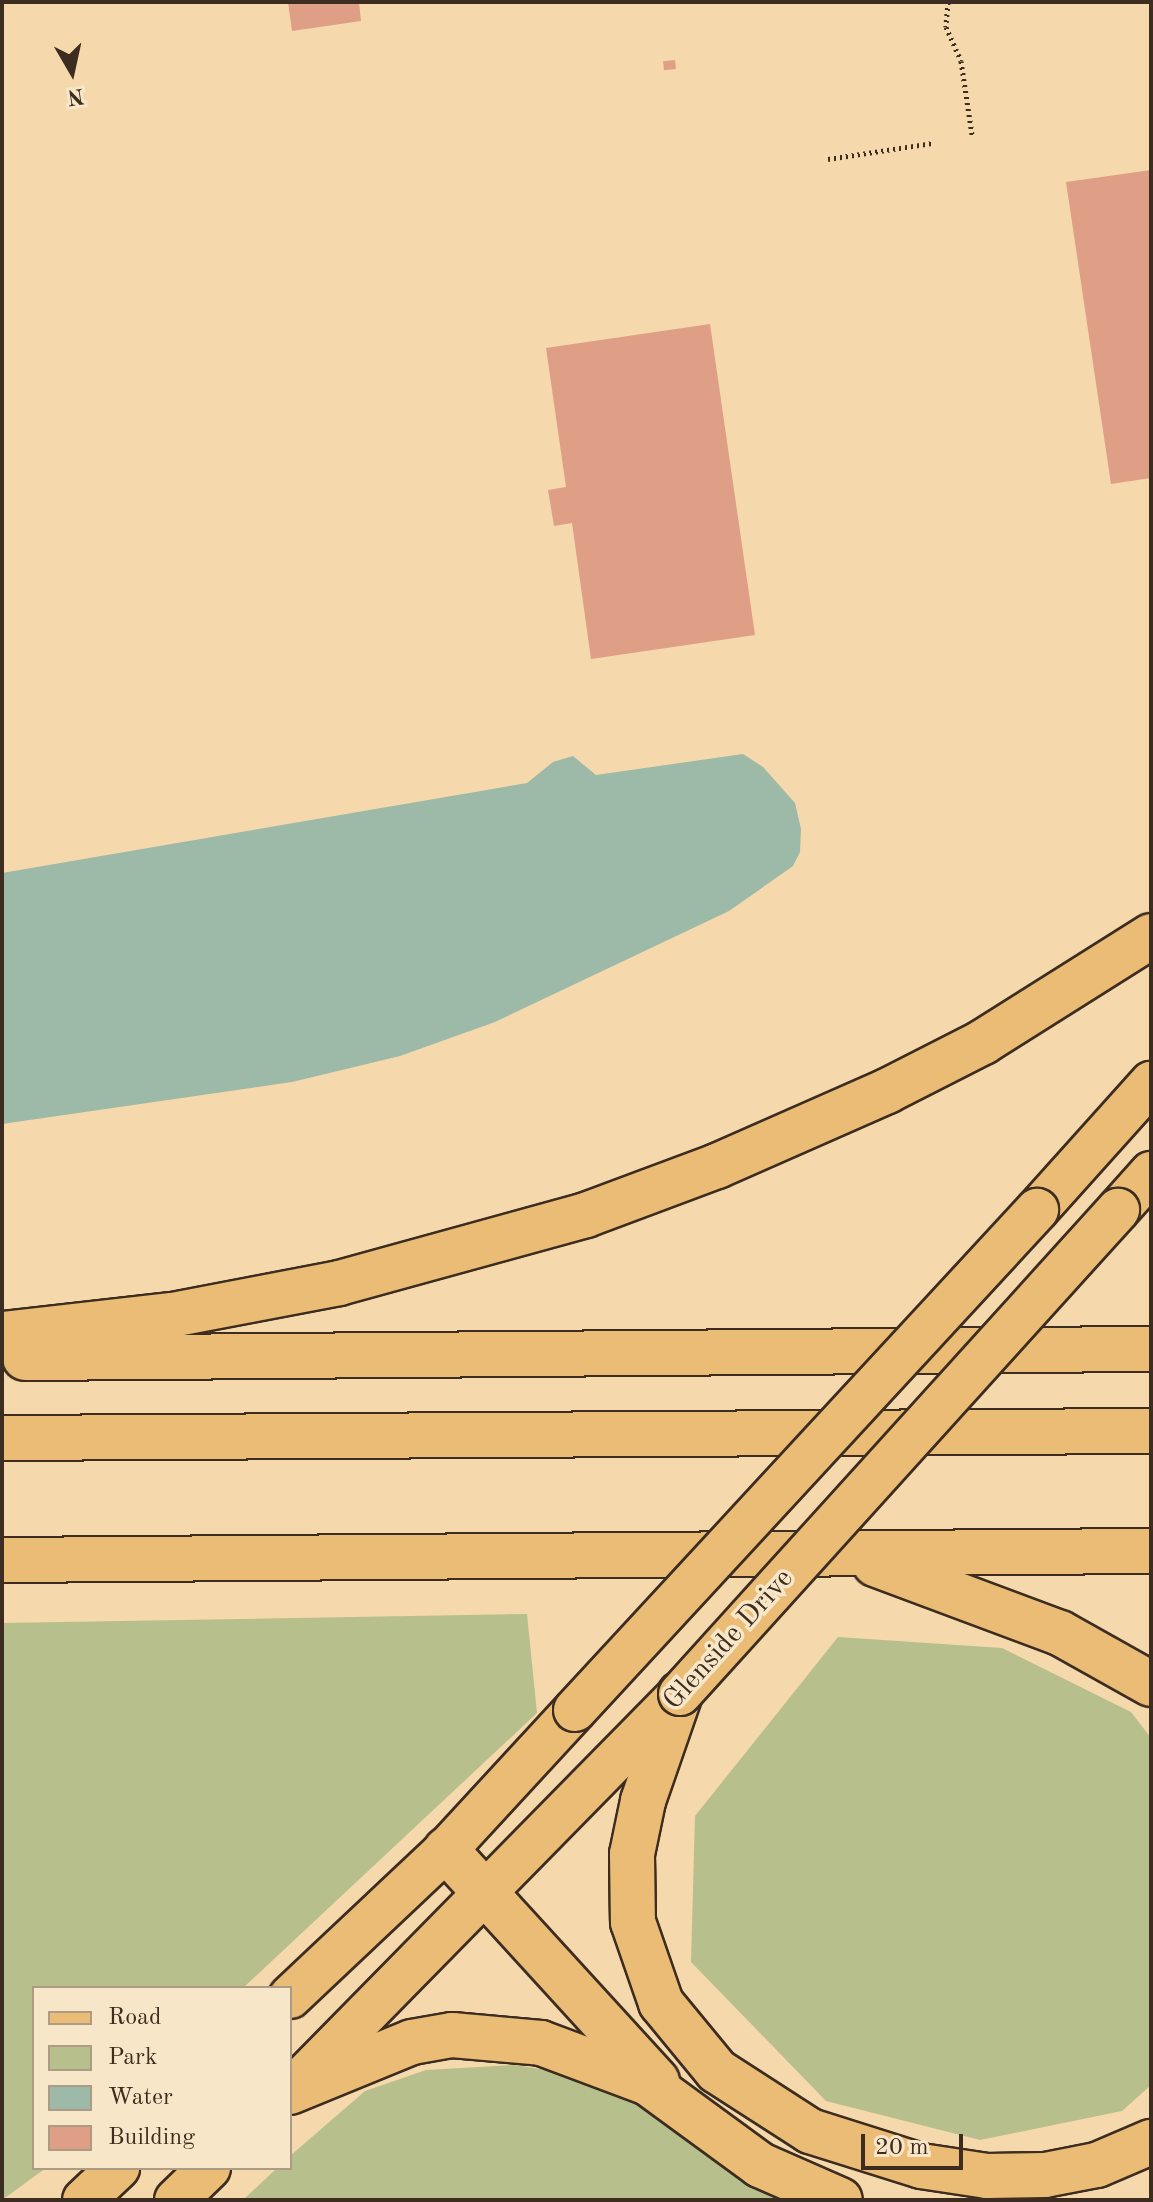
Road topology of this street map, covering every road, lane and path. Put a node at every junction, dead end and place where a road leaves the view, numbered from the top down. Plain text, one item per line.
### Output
1 (948, 2) edge
2 (972, 135) dead end
3 (932, 143) dead end
4 (828, 159) dead end
5 (1151, 936) edge
6 (1151, 1083) edge
7 (1151, 1173) edge
8 (2, 1334) edge
9 (1151, 1349) edge
10 (2, 1358) edge
11 (1151, 1431) edge
12 (2, 1438) edge
13 (1151, 1551) edge
14 (847, 1554) junction
15 (2, 1560) edge
16 (1151, 1684) edge
17 (680, 1694) junction
18 (446, 1850) junction
19 (485, 1894) junction
20 (292, 1995) edge
21 (292, 2090) edge
22 (292, 2091) edge
23 (677, 2103) junction
24 (1151, 2142) edge
25 (116, 2170) edge
26 (207, 2170) edge
27 (84, 2200) edge
28 (176, 2200) edge
29 (840, 2200) edge

1 - 2 path
3 - 4 path
5 - 8 highway
6 - 18 main road, bridge
7 - 17 main road, Glenside Drive, bridge
9 - 10 highway
11 - 12 highway
13 - 14 highway
14 - 15 highway
14 - 16 highway
17 - 19 main road, Glenside Drive
17 - 24 highway
18 - 19 highway
18 - 20 main road
19 - 21 main road, Glenside Drive
19 - 23 highway
22 - 23 highway
23 - 29 highway
25 - 27 main road
26 - 28 main road

